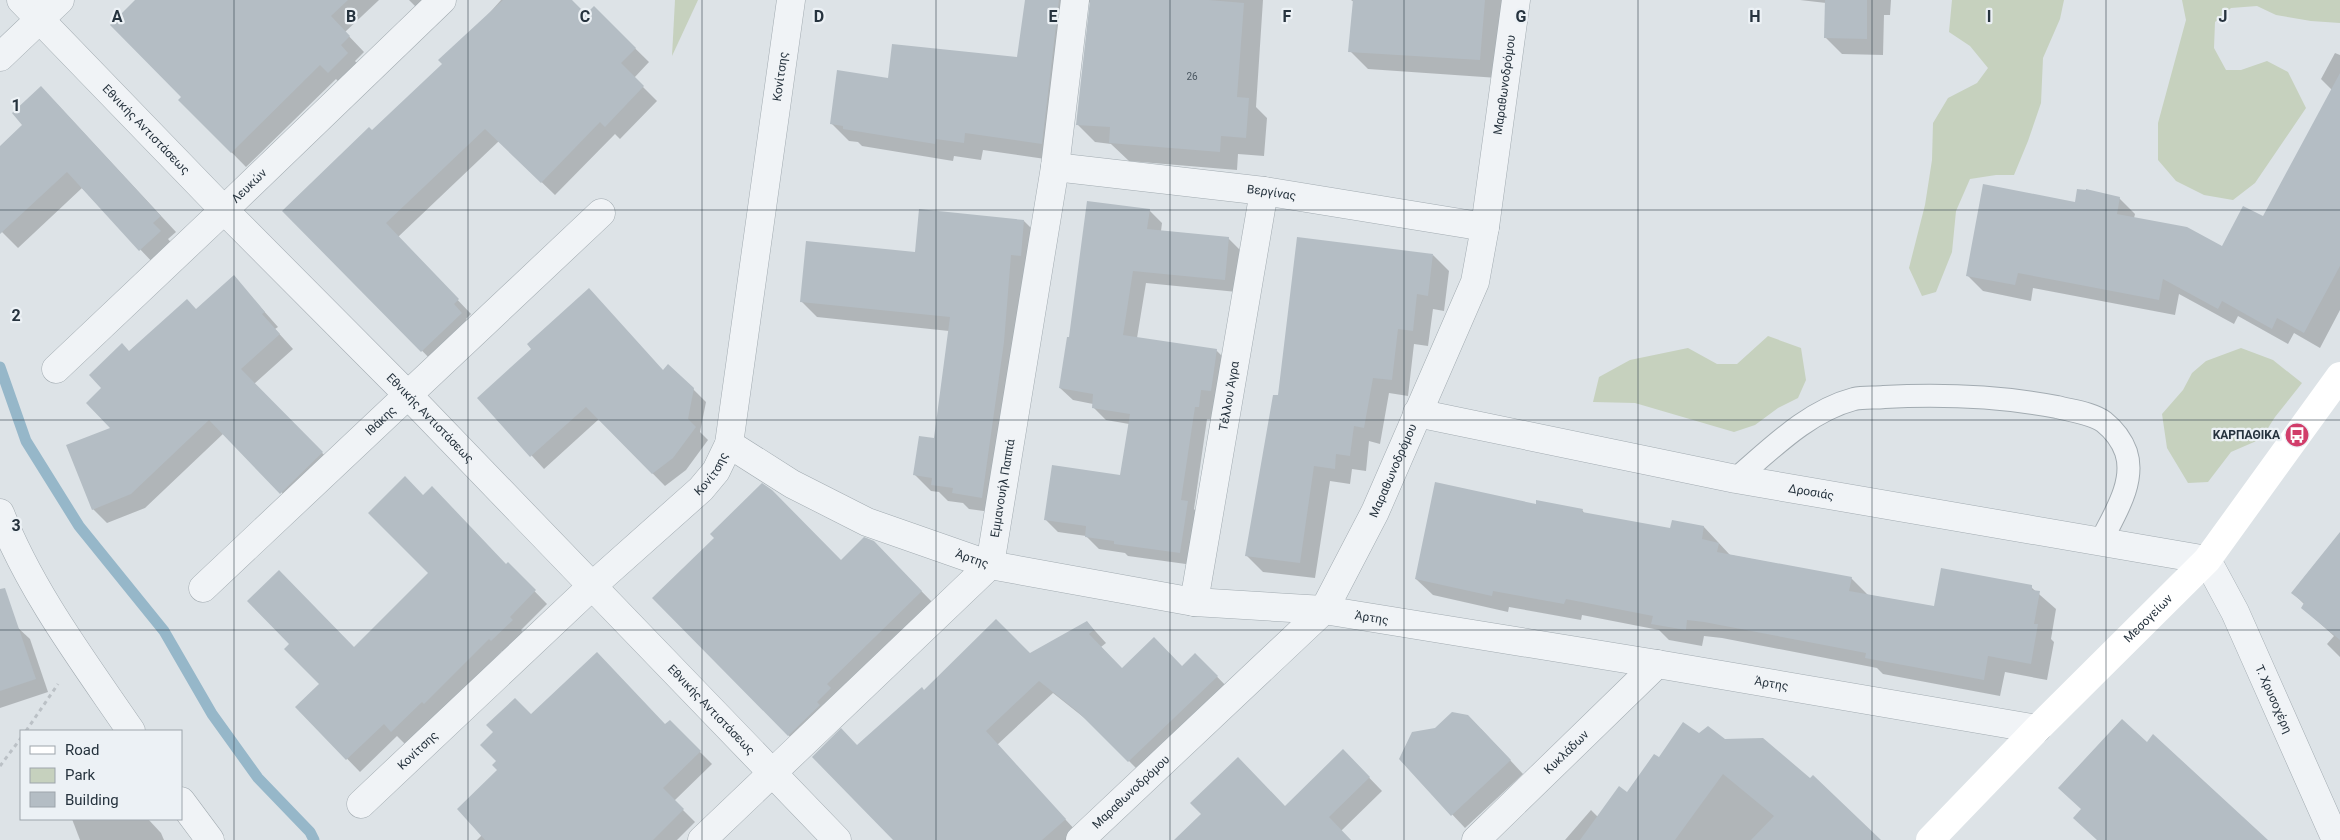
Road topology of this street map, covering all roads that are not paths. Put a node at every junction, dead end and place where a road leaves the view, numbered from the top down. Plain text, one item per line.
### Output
1 (60, 0) edge
2 (442, 0) edge
3 (791, 0) edge
4 (1075, 0) edge
5 (1516, 0) edge
6 (30, 9) edge
7 (0, 57) edge
8 (1055, 167) junction
9 (1264, 191) junction
10 (224, 210) junction
11 (601, 212) dead end
12 (1484, 227) junction
13 (56, 369) dead end
14 (2338, 383) edge
15 (408, 395) junction
16 (1417, 414) junction
17 (729, 444) junction
18 (1736, 479) junction
19 (0, 513) edge
20 (2101, 541) junction
21 (2207, 560) junction
22 (990, 565) junction
23 (590, 587) junction
24 (203, 588) dead end
25 (1194, 602) junction
26 (1324, 610) junction
27 (1657, 664) junction
28 (2037, 729) junction
29 (130, 730) edge
30 (772, 774) junction
31 (182, 802) edge
32 (361, 804) dead end
33 (210, 840) edge
34 (702, 840) edge
35 (837, 840) edge
36 (1080, 840) edge
37 (1476, 840) edge
38 (1930, 840) edge
39 (2336, 840) edge

1 - 6 street
2 - 10 street, Λευκών
3 - 17 street, Κονίτσης
4 - 8 street, Εμμανουήλ Παππά
5 - 12 street, Μαραθωνοδρόμου
6 - 7 street
6 - 10 street, Εθνικής Αντιστάσεως
8 - 9 street, Βεργίνας
8 - 22 street, Εμμανουήλ Παππά
9 - 12 street, Βεργίνας
9 - 25 street, Τέλλου Άγρα
10 - 13 street, Λευκών
10 - 15 street, Εθνικής Αντιστάσεως
11 - 15 street, Ιθάκης
12 - 16 street, Μαραθωνοδρόμου
14 - 21 street, Μεσογείων
15 - 23 street, Εθνικής Αντιστάσεως
15 - 24 street, Ιθάκης
16 - 18 street, Δροσιάς
16 - 26 street, Μαραθωνοδρόμου
17 - 22 street, Άρτης
17 - 23 street, Κονίτσης
18 - 20 street, Δροσιάς
18 - 20 lane
19 - 29 street
20 - 21 street, Δροσιάς
21 - 28 street, Μεσογείων
21 - 39 street, Τ. Χρυσοχέρη
22 - 25 street, Άρτης
22 - 30 street
23 - 30 street, Εθνικής Αντιστάσεως
23 - 32 street, Κονίτσης
25 - 26 street, Άρτης
26 - 27 street, Άρτης
26 - 36 street, Μαραθωνοδρόμου
27 - 28 street, Άρτης
27 - 37 street, Κυκλάδων
28 - 38 street, Μεσογείων
30 - 34 street
30 - 35 street, Εθνικής Αντιστάσεως
31 - 33 street

